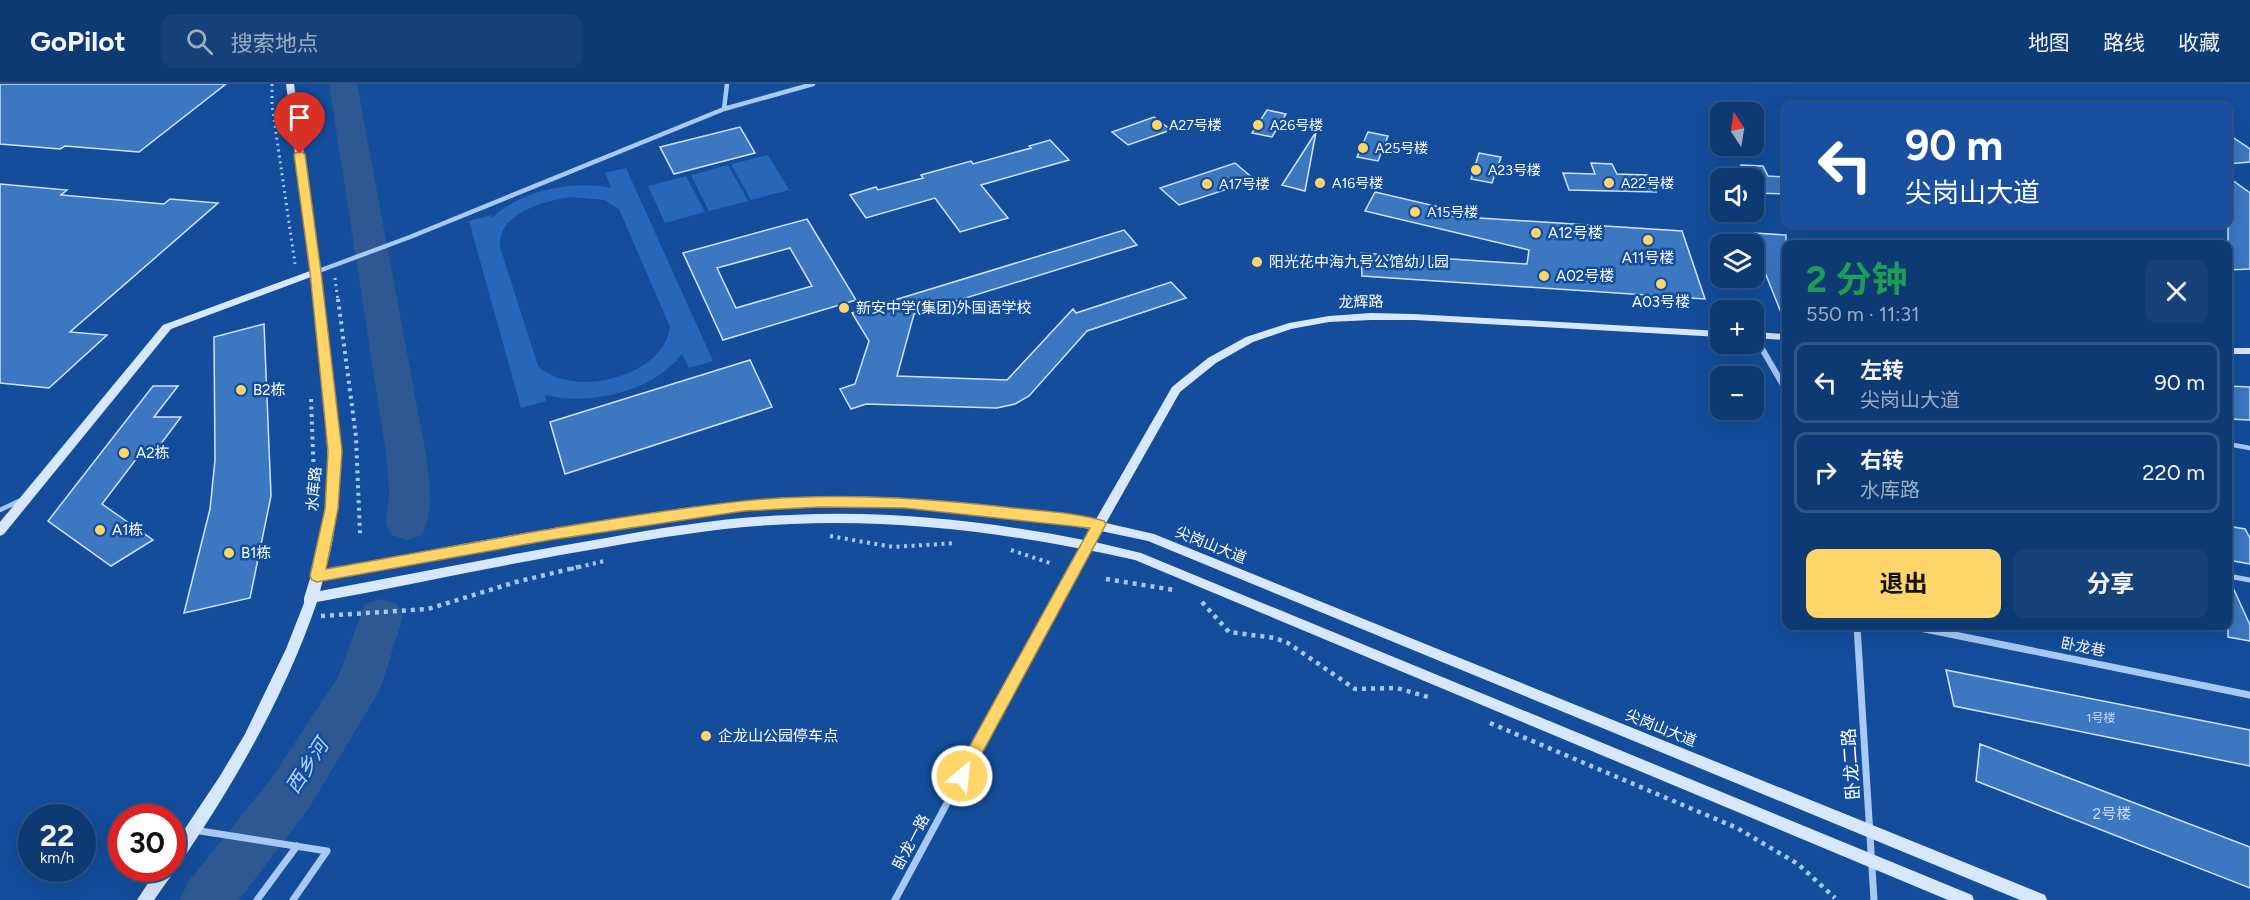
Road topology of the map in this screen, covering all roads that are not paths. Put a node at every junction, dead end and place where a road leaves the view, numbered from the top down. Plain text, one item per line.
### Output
1 (290, 84) edge
2 (727, 84) edge
3 (813, 84) edge
4 (724, 109) junction
5 (316, 272) junction
6 (1710, 333) edge
7 (1764, 336) edge
8 (1782, 337) edge
9 (2232, 351) edge
10 (2250, 351) edge
11 (1764, 352) edge
12 (1782, 383) edge
13 (2232, 445) edge
14 (2250, 448) edge
15 (33, 492) junction
16 (0, 510) edge
17 (1099, 524) junction
18 (0, 531) edge
19 (1088, 544) junction
20 (317, 576) junction
21 (2232, 577) edge
22 (2250, 580) edge
23 (310, 598) junction
24 (1857, 630) edge
25 (1930, 630) edge
26 (2250, 695) edge
27 (195, 830) junction
28 (1870, 831) junction
29 (186, 843) edge
30 (297, 846) junction
31 (1872, 861) junction
32 (158, 882) edge
33 (145, 900) edge
34 (257, 900) edge
35 (293, 900) edge
36 (894, 900) edge
37 (1874, 900) edge
38 (1966, 900) edge
39 (2039, 900) edge

1 - 5 main road, 水库路
2 - 4 street
3 - 4 street
4 - 5 street
5 - 15 main road
5 - 20 main road, 水库路
6 - 17 main road, 龙辉路
7 - 8 main road
9 - 10 main road
11 - 12 street
13 - 14 lane
15 - 16 lane
15 - 18 main road
17 - 19 main road, 龙辉路
17 - 20 main road, 尖岗山大道
17 - 28 main road, 尖岗山大道
19 - 23 main road
19 - 31 main road
19 - 36 street, 卧龙一路
20 - 23 main road, 水库路
21 - 22 lane
23 - 27 main road, 水库路
24 - 28 street, 卧龙二路
25 - 26 street, 卧龙巷
27 - 29 main road, 水库路
27 - 30 street
28 - 31 street, 卧龙二路
28 - 39 main road, 尖岗山大道
30 - 34 street
30 - 35 street
31 - 37 street, 卧龙二路
31 - 38 main road
32 - 33 main road

